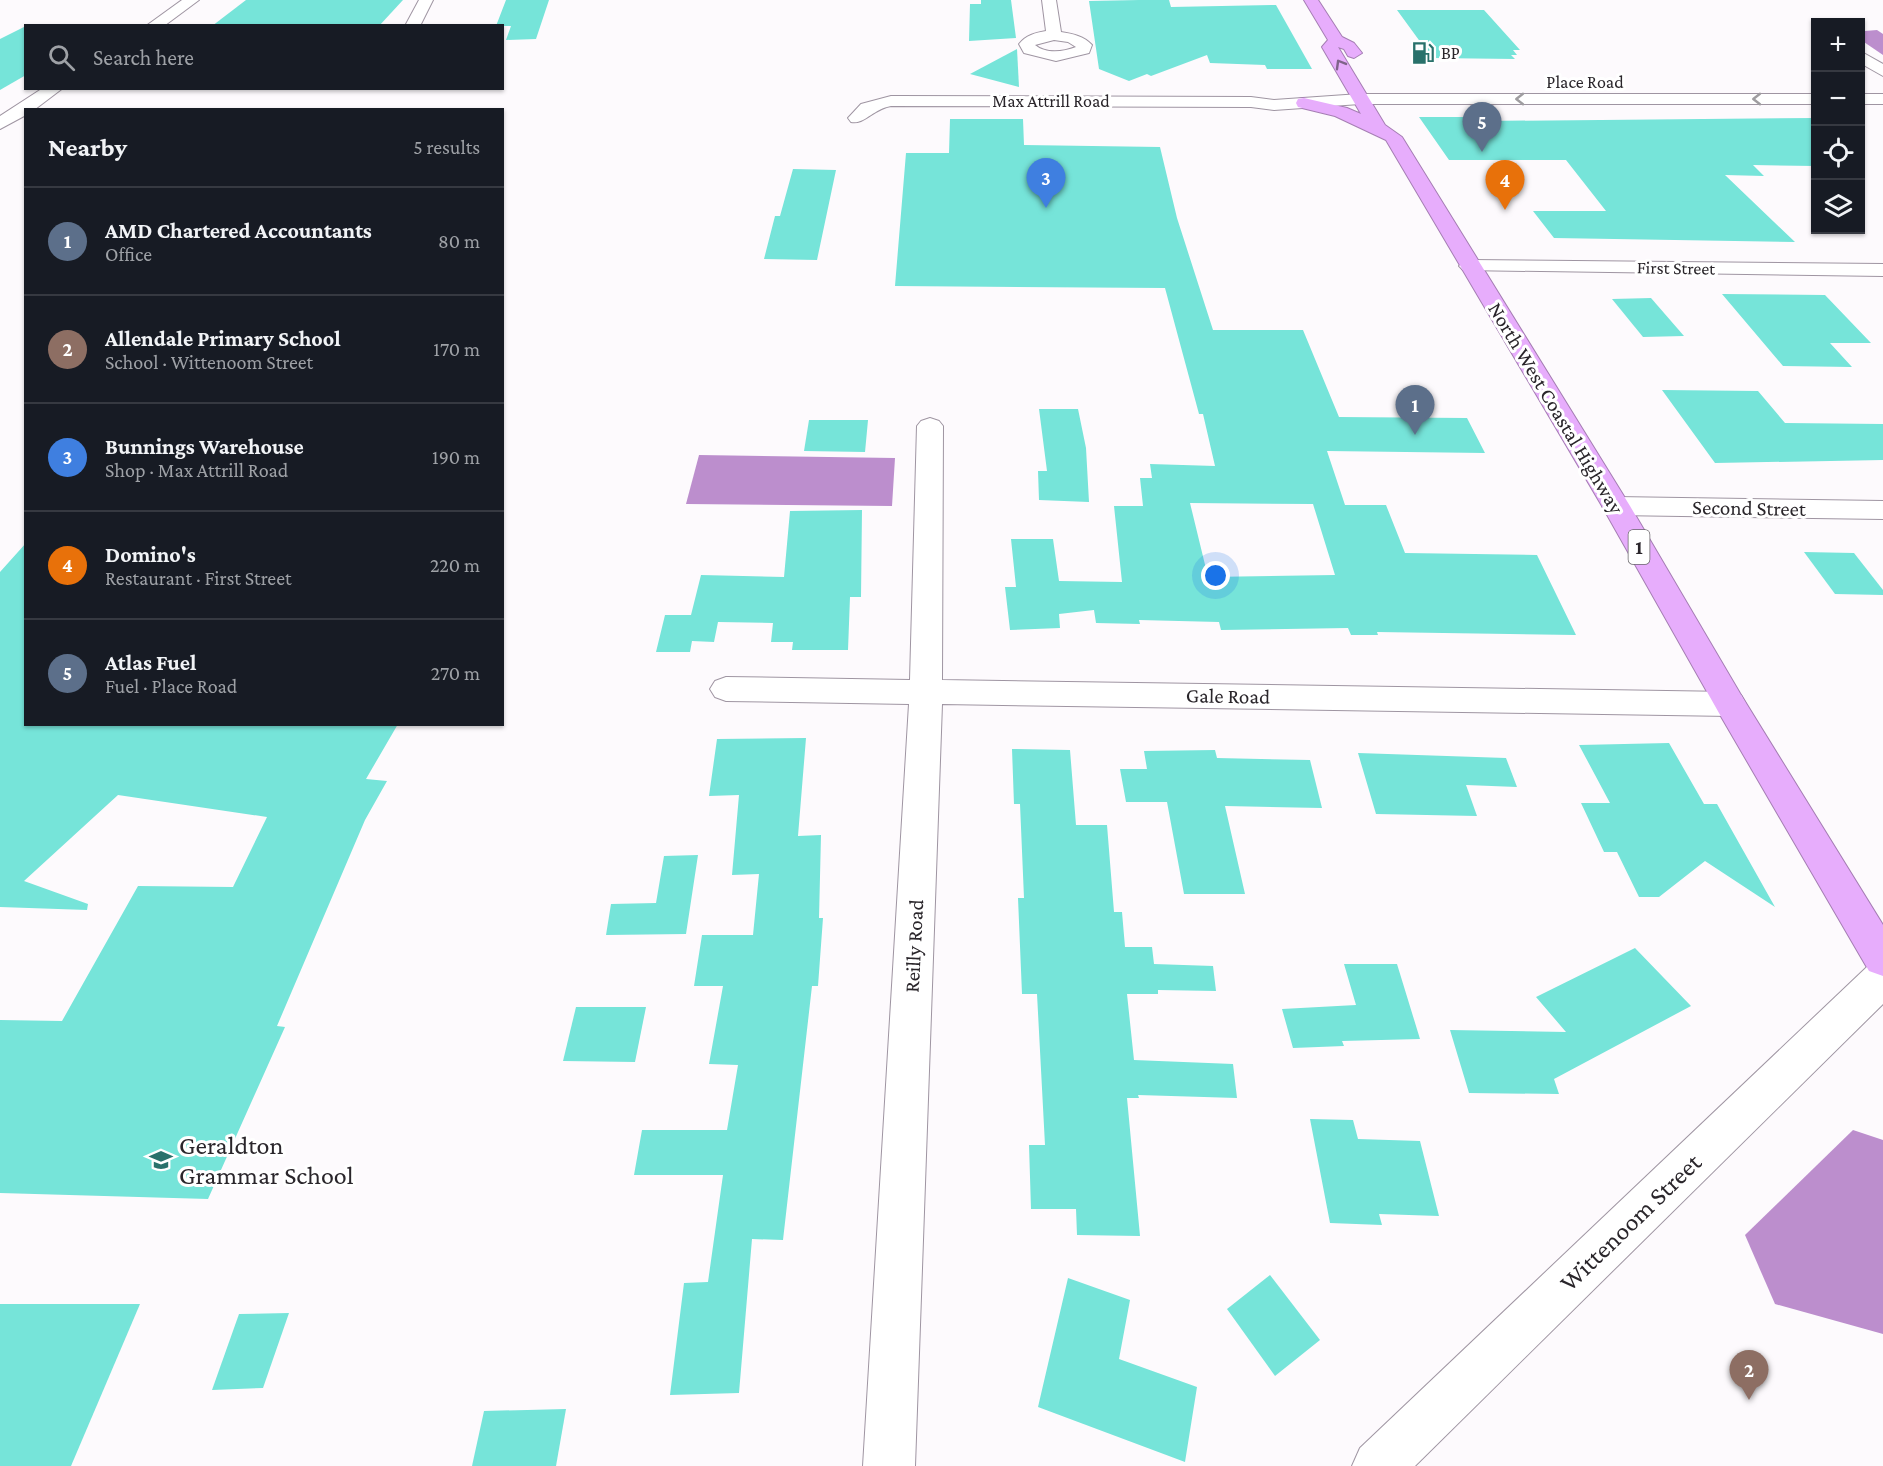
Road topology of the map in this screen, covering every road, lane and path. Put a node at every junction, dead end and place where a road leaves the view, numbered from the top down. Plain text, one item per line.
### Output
1 (192, 0) edge
2 (426, 0) edge
3 (1049, 0) edge
4 (1311, 0) edge
5 (156, 24) edge
6 (413, 24) edge
7 (1054, 35) dead end
8 (1336, 40) junction
9 (1865, 59) edge
10 (1360, 63) dead end
11 (1883, 71) edge
12 (1434, 82) dead end
13 (1744, 82) dead end
14 (1811, 83) edge
15 (1865, 83) edge
16 (1883, 83) edge
17 (53, 90) edge
18 (1379, 92) junction
19 (1357, 94) junction
20 (1811, 99) edge
21 (1865, 99) edge
22 (1883, 99) edge
23 (1251, 102) junction
24 (1304, 102) junction
25 (25, 108) edge
26 (24, 109) edge
27 (857, 118) dead end
28 (0, 124) edge
29 (1386, 132) junction
30 (1470, 266) junction
31 (1883, 270) edge
32 (930, 426) dead end
33 (1616, 506) junction
34 (1883, 510) edge
35 (726, 689) dead end
36 (926, 691) junction
37 (1730, 704) junction
38 (1883, 959) edge
39 (1883, 978) edge
40 (889, 1466) edge
41 (1378, 1466) edge

1 - 5 street
2 - 6 street
3 - 7 street
4 - 8 highway, North West Coastal Highway / 1
8 - 10 highway, North West Coastal Highway / 1
19 -> 8 highway, North West Coastal Highway / 1
9 - 11 street
12 - 18 street, Place Road
13 - 14 street
15 - 16 street
17 - 25 street
18 - 19 street, Place Road
20 -> 18 street, Place Road
18 - 29 highway, North West Coastal Highway / 1
19 - 23 street, Max Attrill Road
19 - 24 street, Max Attrill Road
19 - 29 highway, North West Coastal Highway / 1
21 - 22 street
23 - 24 street, Max Attrill Road
23 - 27 street, Max Attrill Road
24 - 29 highway
26 - 28 street
29 - 30 highway, North West Coastal Highway / 1
30 - 31 street, First Street
30 - 33 highway, North West Coastal Highway / 1
32 - 36 street, Reilly Road
33 - 34 street, Second Street
33 - 37 highway, North West Coastal Highway / 1
35 - 36 street, Gale Road
36 - 37 street, Gale Road
36 - 40 street, Reilly Road
37 - 38 highway, North West Coastal Highway / 1
39 - 41 street, Wittenoom Street

